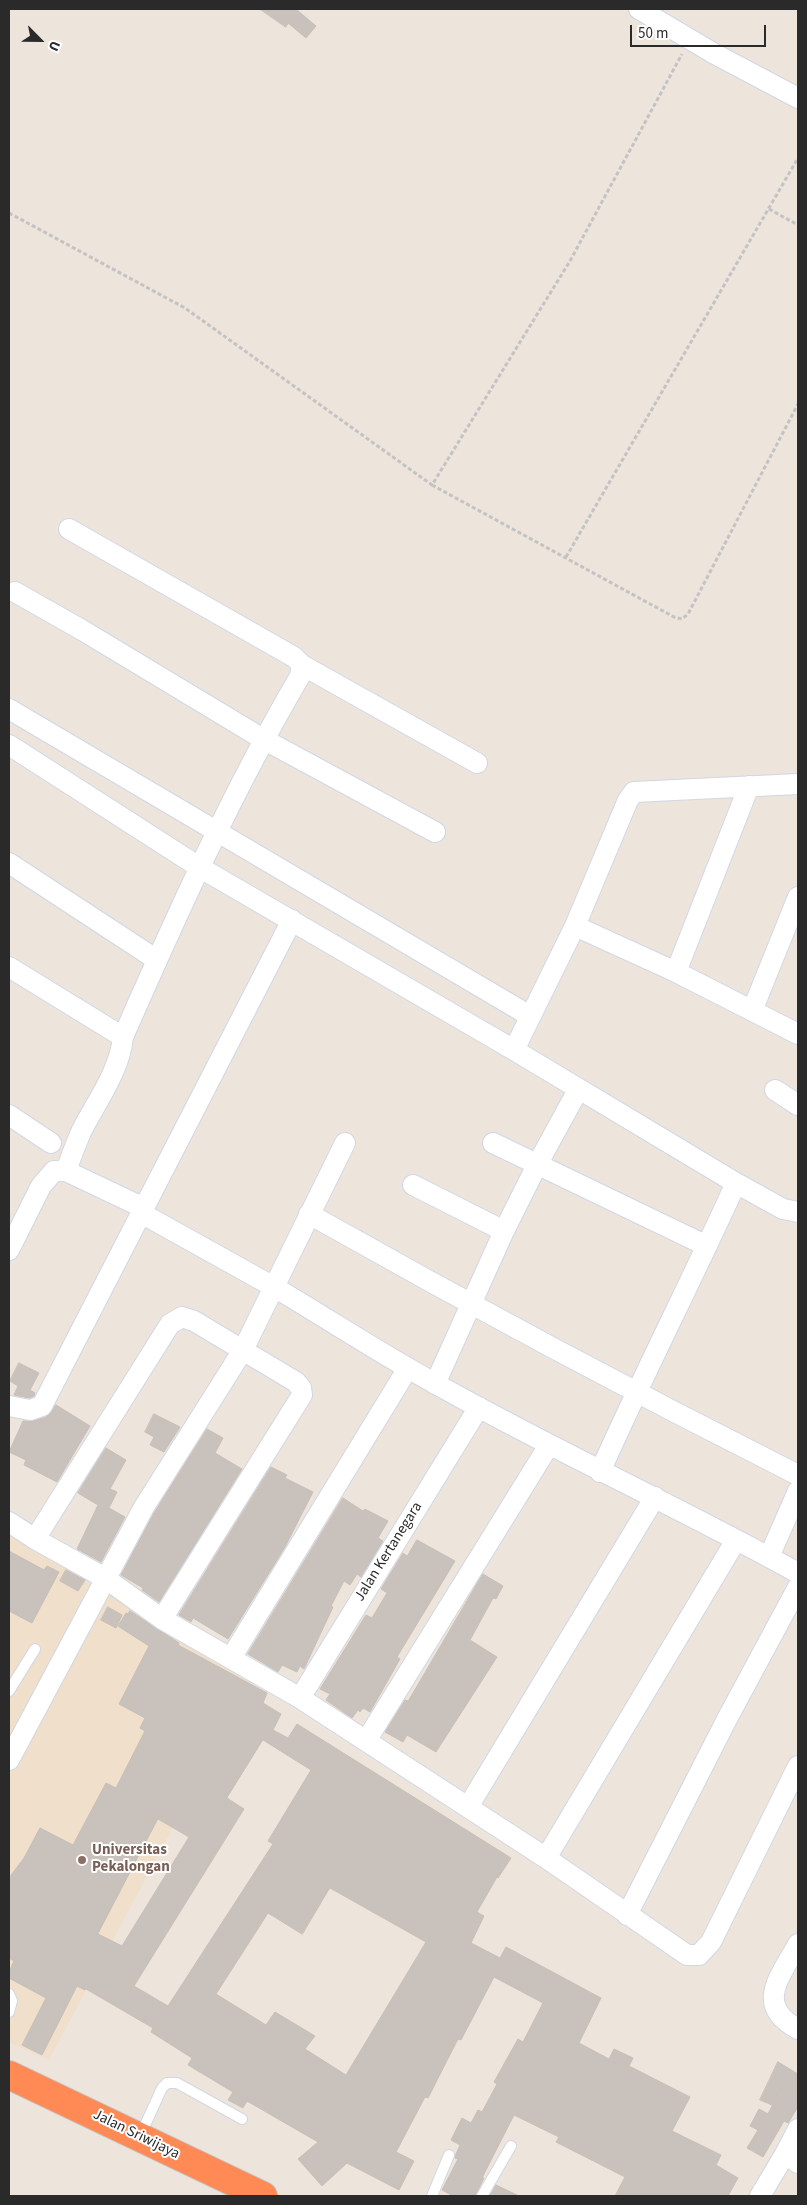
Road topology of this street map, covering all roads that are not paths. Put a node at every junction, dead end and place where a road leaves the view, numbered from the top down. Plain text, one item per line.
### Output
1 (639, 9) edge
2 (798, 98) edge
3 (69, 529) dead end
4 (15, 592) dead end
5 (302, 665) junction
6 (9, 709) edge
7 (263, 739) junction
8 (9, 745) edge
9 (477, 763) dead end
10 (798, 784) edge
11 (749, 786) junction
12 (215, 832) junction
13 (434, 832) dead end
14 (9, 863) edge
15 (200, 867) junction
16 (798, 897) edge
17 (292, 920) junction
18 (575, 926) junction
19 (157, 960) junction
20 (9, 967) edge
21 (676, 972) junction
22 (752, 1011) junction
23 (530, 1016) junction
24 (798, 1034) edge
25 (123, 1037) junction
26 (514, 1050) junction
27 (578, 1090) junction
28 (775, 1090) dead end
29 (798, 1104) edge
30 (9, 1115) edge
31 (51, 1143) dead end
32 (346, 1143) dead end
33 (493, 1143) dead end
34 (537, 1165) junction
35 (66, 1170) junction
36 (736, 1183) junction
37 (413, 1186) dead end
38 (142, 1210) junction
39 (798, 1212) edge
40 (309, 1214) junction
41 (504, 1231) junction
42 (707, 1246) junction
43 (9, 1250) edge
44 (274, 1286) junction
45 (472, 1306) junction
46 (243, 1350) junction
47 (408, 1368) junction
48 (435, 1384) junction
49 (635, 1393) junction
50 (9, 1406) edge
51 (479, 1407) junction
52 (549, 1445) junction
53 (600, 1472) junction
54 (798, 1475) edge
55 (798, 1491) edge
56 (655, 1497) junction
57 (9, 1522) edge
58 (35, 1539) junction
59 (736, 1540) junction
60 (769, 1556) junction
61 (798, 1573) edge
62 (105, 1578) junction
63 (798, 1587) edge
64 (162, 1618) junction
65 (35, 1649) dead end
66 (231, 1658) junction
67 (9, 1691) edge
68 (300, 1698) junction
69 (366, 1740) junction
70 (9, 1760) edge
71 (798, 1766) edge
72 (468, 1807) junction
73 (546, 1858) junction
74 (627, 1915) junction
75 (798, 1944) edge
76 (9, 1994) edge
77 (9, 2012) edge
78 (798, 2029) edge
79 (9, 2075) edge
80 (242, 2119) dead end
81 (798, 2129) edge
82 (140, 2137) junction
83 (511, 2146) dead end
84 (449, 2155) dead end
85 (791, 2158) edge
86 (235, 2190) edge
87 (263, 2196) edge
88 (432, 2196) edge
89 (482, 2196) edge
90 (760, 2196) edge

1 - 2 street
3 - 5 street
4 - 7 street
5 - 7 street
5 - 9 street
6 - 12 street
7 - 12 street
7 - 13 street
8 - 15 street
10 - 11 street
11 - 18 street
11 - 21 street
12 - 15 street
12 - 23 street
14 - 19 street
15 - 17 street
15 - 19 street
16 - 22 street
17 - 26 street
17 - 38 street
18 - 21 street
18 - 23 street
19 - 25 street
20 - 25 street
21 - 22 street
22 - 24 street
23 - 26 street
25 - 35 street
26 - 27 street
27 - 34 street
27 - 36 street
28 - 29 street
30 - 31 street
32 - 40 street
33 - 34 street
34 - 41 street
34 - 42 street
35 - 38 street
35 - 43 street
36 - 39 street
36 - 42 street
37 - 41 street
38 - 44 street
38 - 50 street
40 - 44 street
40 - 45 street
41 - 45 street
42 - 49 street
44 - 46 street
44 - 47 street
45 - 48 street
45 - 49 street
46 - 58 street
46 - 62 street
46 - 64 street
47 - 48 street
47 - 66 street
48 - 51 street
49 - 53 street
49 - 54 street
51 - 52 street
51 - 68 street, Jalan Kertanegara
52 - 53 street
52 - 69 street
53 - 56 street
55 - 60 street
56 - 59 street
56 - 72 street
57 - 58 street
58 - 62 street
59 - 60 street
59 - 73 street
60 - 61 street
62 - 64 street
62 - 70 street
63 - 74 street
64 - 66 street
65 - 67 lane
66 - 68 street
68 - 69 street
69 - 72 street
71 - 74 street
72 - 73 street
73 - 74 street
75 - 78 street
76 - 77 lane
79 - 82 highway, Jalan Sriwijaya
80 - 82 lane
81 - 85 street
82 - 86 highway, Jalan Sriwijaya
83 - 89 lane
84 - 88 lane
85 - 90 street
86 - 87 highway, Jalan Sriwijaya

